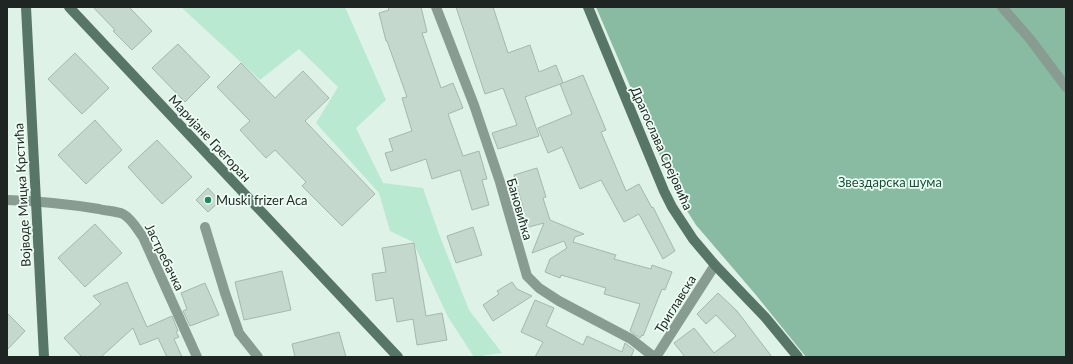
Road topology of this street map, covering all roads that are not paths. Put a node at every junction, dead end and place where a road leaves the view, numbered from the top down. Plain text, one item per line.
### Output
1 (26, 7) edge
2 (69, 7) edge
3 (436, 7) edge
4 (588, 7) edge
5 (1002, 7) edge
6 (1066, 87) edge
7 (7, 200) edge
8 (35, 201) junction
9 (205, 227) dead end
10 (715, 265) junction
11 (44, 357) edge
12 (197, 357) edge
13 (258, 357) edge
14 (398, 357) edge
15 (655, 357) edge
16 (798, 357) edge

1 - 8 street, Војводе Мицка Крстића
2 - 14 street, Маријане Грегоран
3 - 15 street, Бановићка
4 - 10 street, Драгослава Срејовића
5 - 6 street
7 - 8 street, Јастребачка
8 - 11 street, Војводе Мицка Крстића
8 - 12 street, Јастребачка
9 - 13 street
10 - 15 street, Триглавска
10 - 16 street, Драгослава Срејовића

